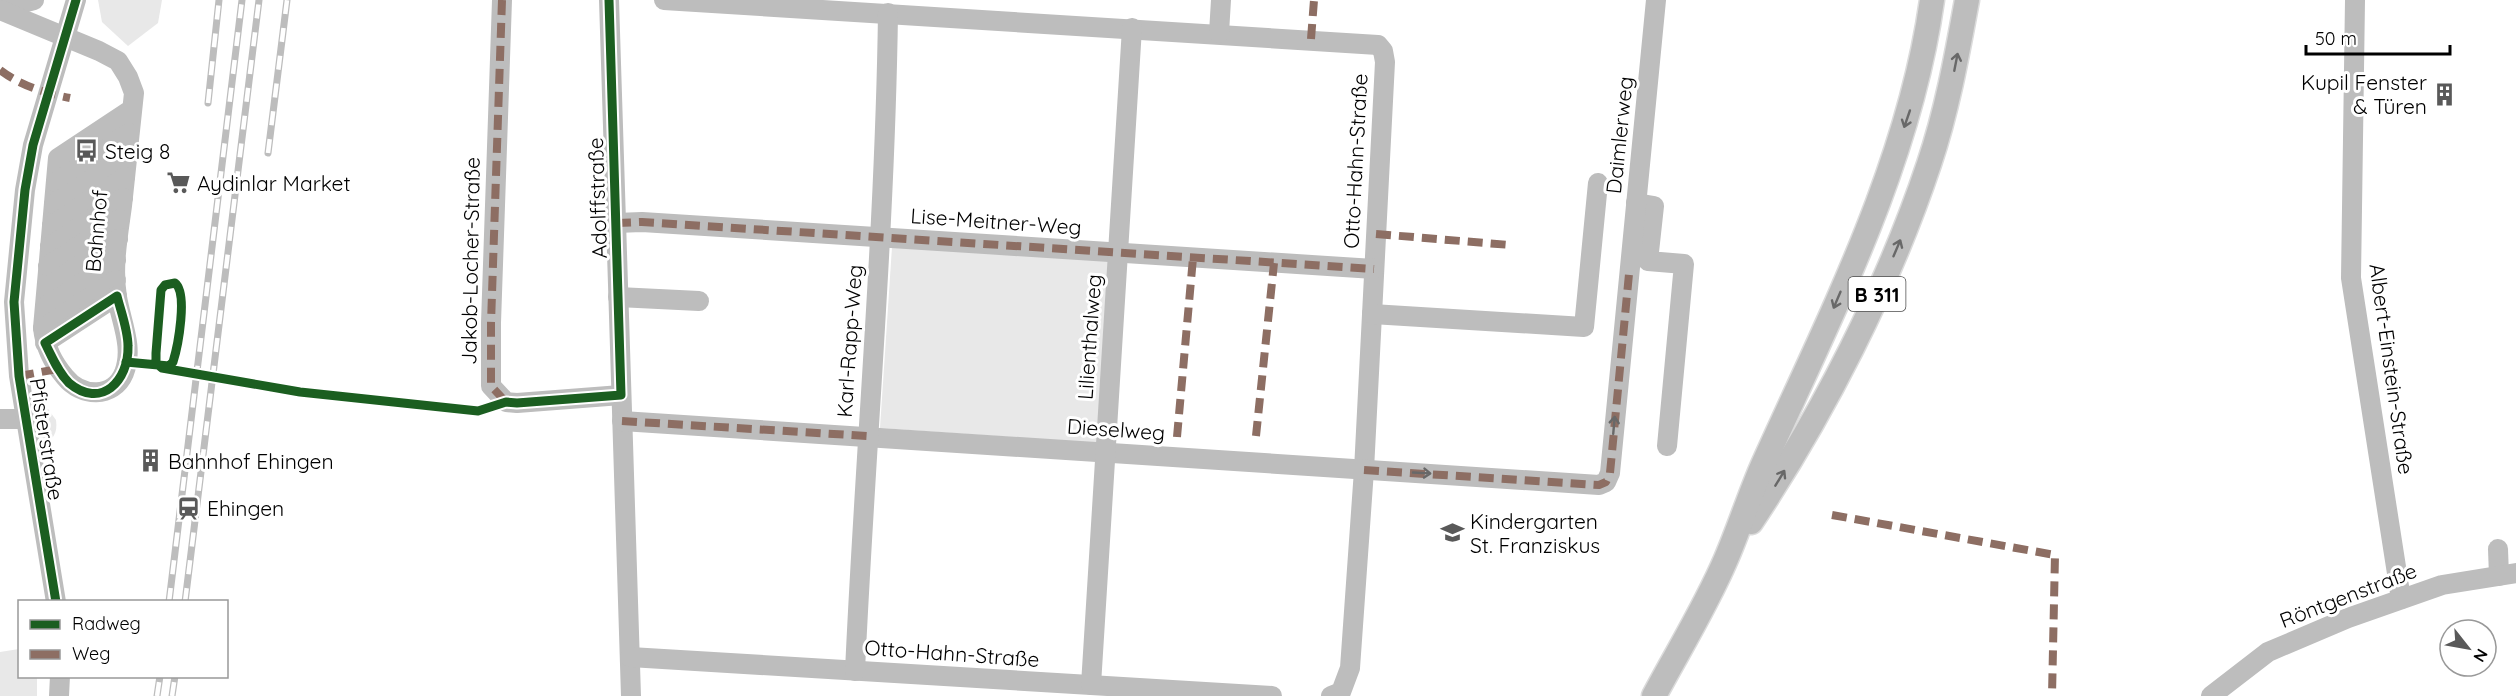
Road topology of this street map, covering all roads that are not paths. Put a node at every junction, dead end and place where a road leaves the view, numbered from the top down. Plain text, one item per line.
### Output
1 (34, 0) edge
2 (76, 0) edge
3 (502, 0) edge
4 (609, 0) edge
5 (664, 0) edge
6 (1221, 0) edge
7 (1656, 0) edge
8 (1932, 0) edge
9 (1967, 0) edge
10 (2355, 0) edge
11 (695, 1) edge
12 (788, 4) edge
13 (0, 10) edge
14 (989, 10) edge
15 (888, 14) junction
16 (1132, 28) junction
17 (1219, 33) junction
18 (66, 38) junction
19 (132, 109) junction
20 (129, 133) junction
21 (127, 155) junction
22 (125, 177) junction
23 (56, 182) junction
24 (1598, 183) dead end
25 (123, 198) junction
26 (1636, 203) junction
27 (54, 204) junction
28 (120, 219) junction
29 (616, 223) junction
30 (52, 225) junction
31 (880, 237) junction
32 (118, 239) junction
33 (50, 246) junction
34 (1118, 253) junction
35 (48, 266) junction
36 (1374, 269) junction
37 (116, 279) junction
38 (47, 287) junction
39 (618, 297) junction
40 (699, 301) dead end
41 (45, 307) junction
42 (1372, 314) junction
43 (44, 336) junction
44 (621, 395) junction
45 (0, 419) edge
46 (27, 419) junction
47 (622, 421) junction
48 (867, 436) junction
49 (1667, 446) dead end
50 (1105, 452) junction
51 (1364, 470) junction
52 (1606, 482) joint
53 (2498, 549) dead end
54 (1725, 561) junction
55 (2507, 574) edge
56 (2402, 599) junction
57 (56, 600) edge
58 (630, 657) junction
59 (855, 671) junction
60 (60, 678) edge
61 (1091, 685) junction
62 (60, 696) edge
63 (631, 696) edge
64 (1272, 696) edge
65 (1331, 696) edge
66 (1654, 696) edge
67 (2211, 696) edge

1 - 13 street
2 - 18 street, Pfisterstraße
3 - 44 street, Jakob-Locher-Straße
4 - 29 street, Adolffstraße
5 - 11 street, Otto-Hahn-Straße
6 - 17 street
7 - 26 street, Daimlerweg
8 -> 54 main road, B 311
54 -> 9 main road, B 311
10 - 56 street, Albert-Einstein-Straße
11 - 12 street, Otto-Hahn-Straße
12 - 15 street, Otto-Hahn-Straße
13 - 18 street, Bahnhof
14 - 15 street, Otto-Hahn-Straße
14 - 16 street, Otto-Hahn-Straße
15 - 31 street, Karl-Rapp-Weg
16 - 17 street, Otto-Hahn-Straße
16 - 34 street, Lilienthalweg
17 - 36 street, Otto-Hahn-Straße
18 - 19 street, Bahnhof
18 - 46 street, Pfisterstraße
19 - 20 street, Bahnhof
19 - 23 street
20 - 21 street, Bahnhof
20 - 23 street
21 - 22 street, Bahnhof
21 - 27 street
22 - 25 street, Bahnhof
22 - 30 street
23 - 27 street
24 - 42 street
25 - 28 street, Bahnhof
25 - 33 street
26 - 49 street
52 -> 26 street, Daimlerweg
27 - 30 street
28 - 32 street, Bahnhof
28 - 35 street
29 - 31 street, Lise-Meitner-Weg
29 - 39 street, Adolffstraße
30 - 33 street
31 - 34 street, Lise-Meitner-Weg
31 - 48 street, Karl-Rapp-Weg
32 - 37 street, Bahnhof
32 - 38 street
33 - 35 street
34 - 36 street, Lise-Meitner-Weg
34 - 50 street, Lilienthalweg
35 - 38 street
36 - 42 street, Otto-Hahn-Straße
37 - 41 street
37 - 43 street
37 - 43 street, Bahnhof
38 - 41 street
39 - 40 street
39 - 44 street, Adolffstraße
41 - 43 street
42 - 51 street, Otto-Hahn-Straße
44 - 47 street, Adolffstraße
45 - 46 street
46 - 57 street, Pfisterstraße
47 - 48 street, Dieselweg
47 - 58 street, Adolffstraße
48 - 50 street, Dieselweg
48 - 59 street, Karl-Rapp-Weg
50 - 51 street, Dieselweg
50 - 61 street, Lilienthalweg
51 -> 52 street, Dieselweg
51 - 65 street, Otto-Hahn-Straße
53 - 55 street
54 - 66 main road, B 311
55 - 56 street, Röntgenstraße
56 - 67 street, Röntgenstraße
58 - 59 street, Otto-Hahn-Straße
58 - 63 street, Adolffstraße
59 - 61 street, Otto-Hahn-Straße
60 - 62 street
61 - 64 street, Otto-Hahn-Straße

